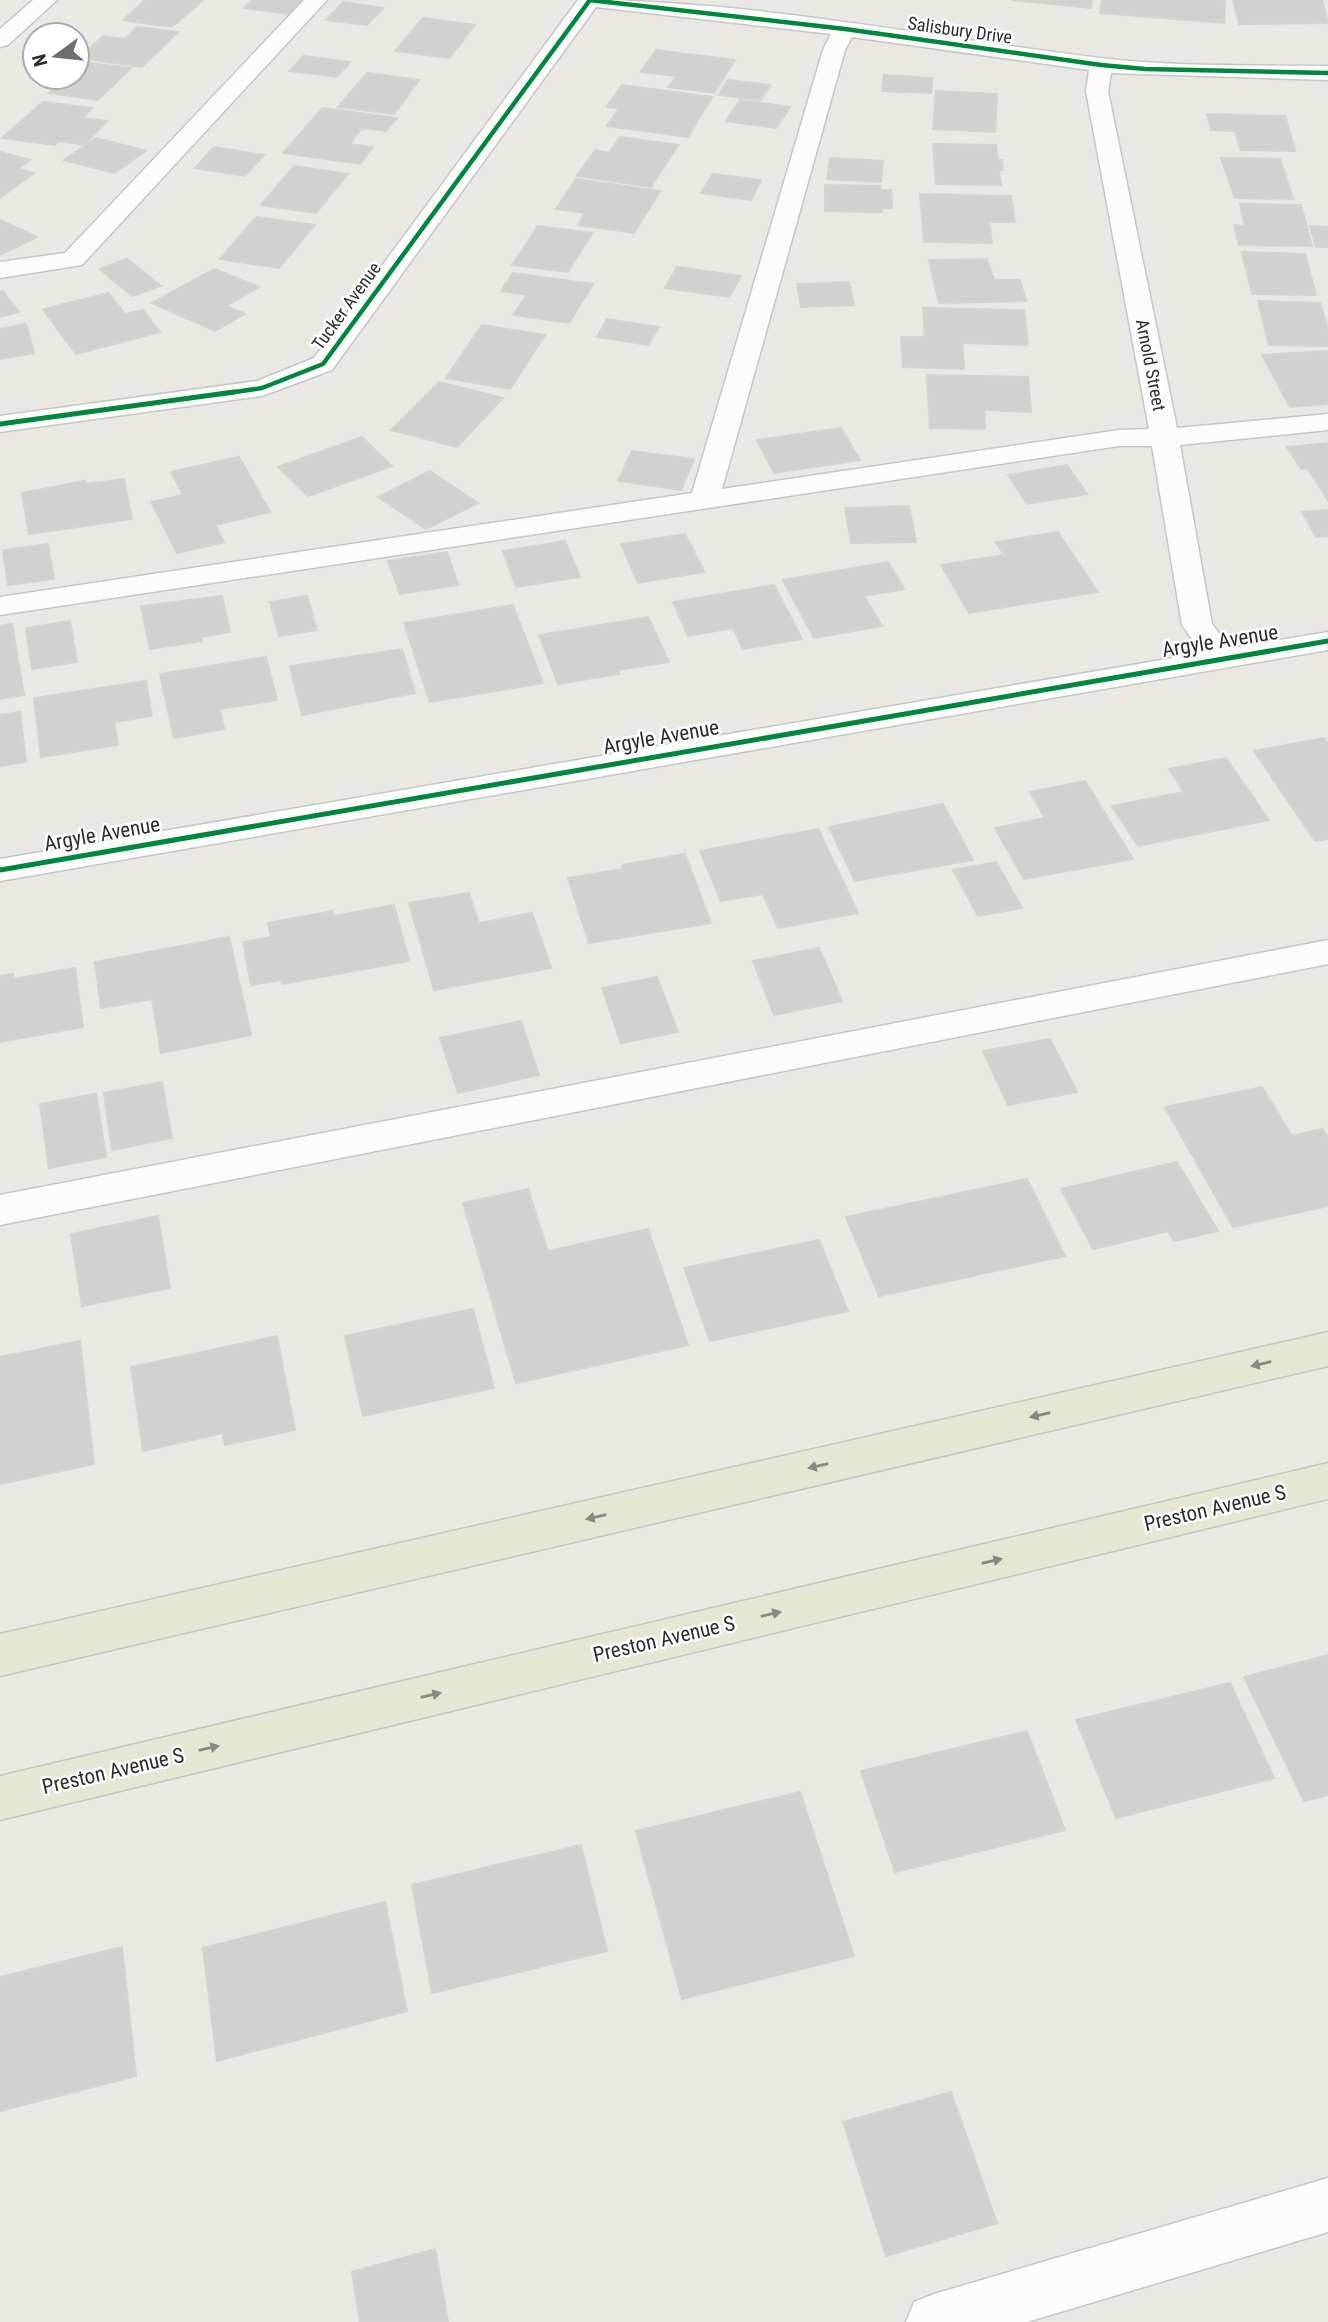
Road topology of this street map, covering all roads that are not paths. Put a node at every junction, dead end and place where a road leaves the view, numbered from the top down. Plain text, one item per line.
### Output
1 (46, 0) edge
2 (316, 0) edge
3 (590, 0) edge
4 (845, 29) junction
5 (0, 40) edge
6 (1101, 65) junction
7 (1328, 73) edge
8 (0, 270) edge
9 (1328, 422) edge
10 (0, 424) edge
11 (1165, 438) junction
12 (705, 499) junction
13 (0, 606) edge
14 (1328, 641) edge
15 (1221, 658) junction
16 (0, 870) edge
17 (1328, 952) edge
18 (0, 1210) edge
19 (1328, 1349) edge
20 (1328, 1481) edge
21 (0, 1655) edge
22 (0, 1798) edge
23 (1328, 2205) edge
24 (934, 2322) edge

1 - 5 street
2 - 8 street
3 - 4 street, Salisbury Drive
3 - 10 street, Tucker Avenue
4 - 6 street, Salisbury Drive
4 - 12 street
6 - 7 street, Salisbury Drive
6 - 11 street, Arnold Street
9 - 11 street
11 - 12 street
11 - 15 street, Arnold Street
12 - 13 street
14 - 15 street, Argyle Avenue
15 - 16 street, Argyle Avenue
17 - 18 street
19 -> 21 main road
22 -> 20 main road, Preston Avenue S
23 - 24 street

